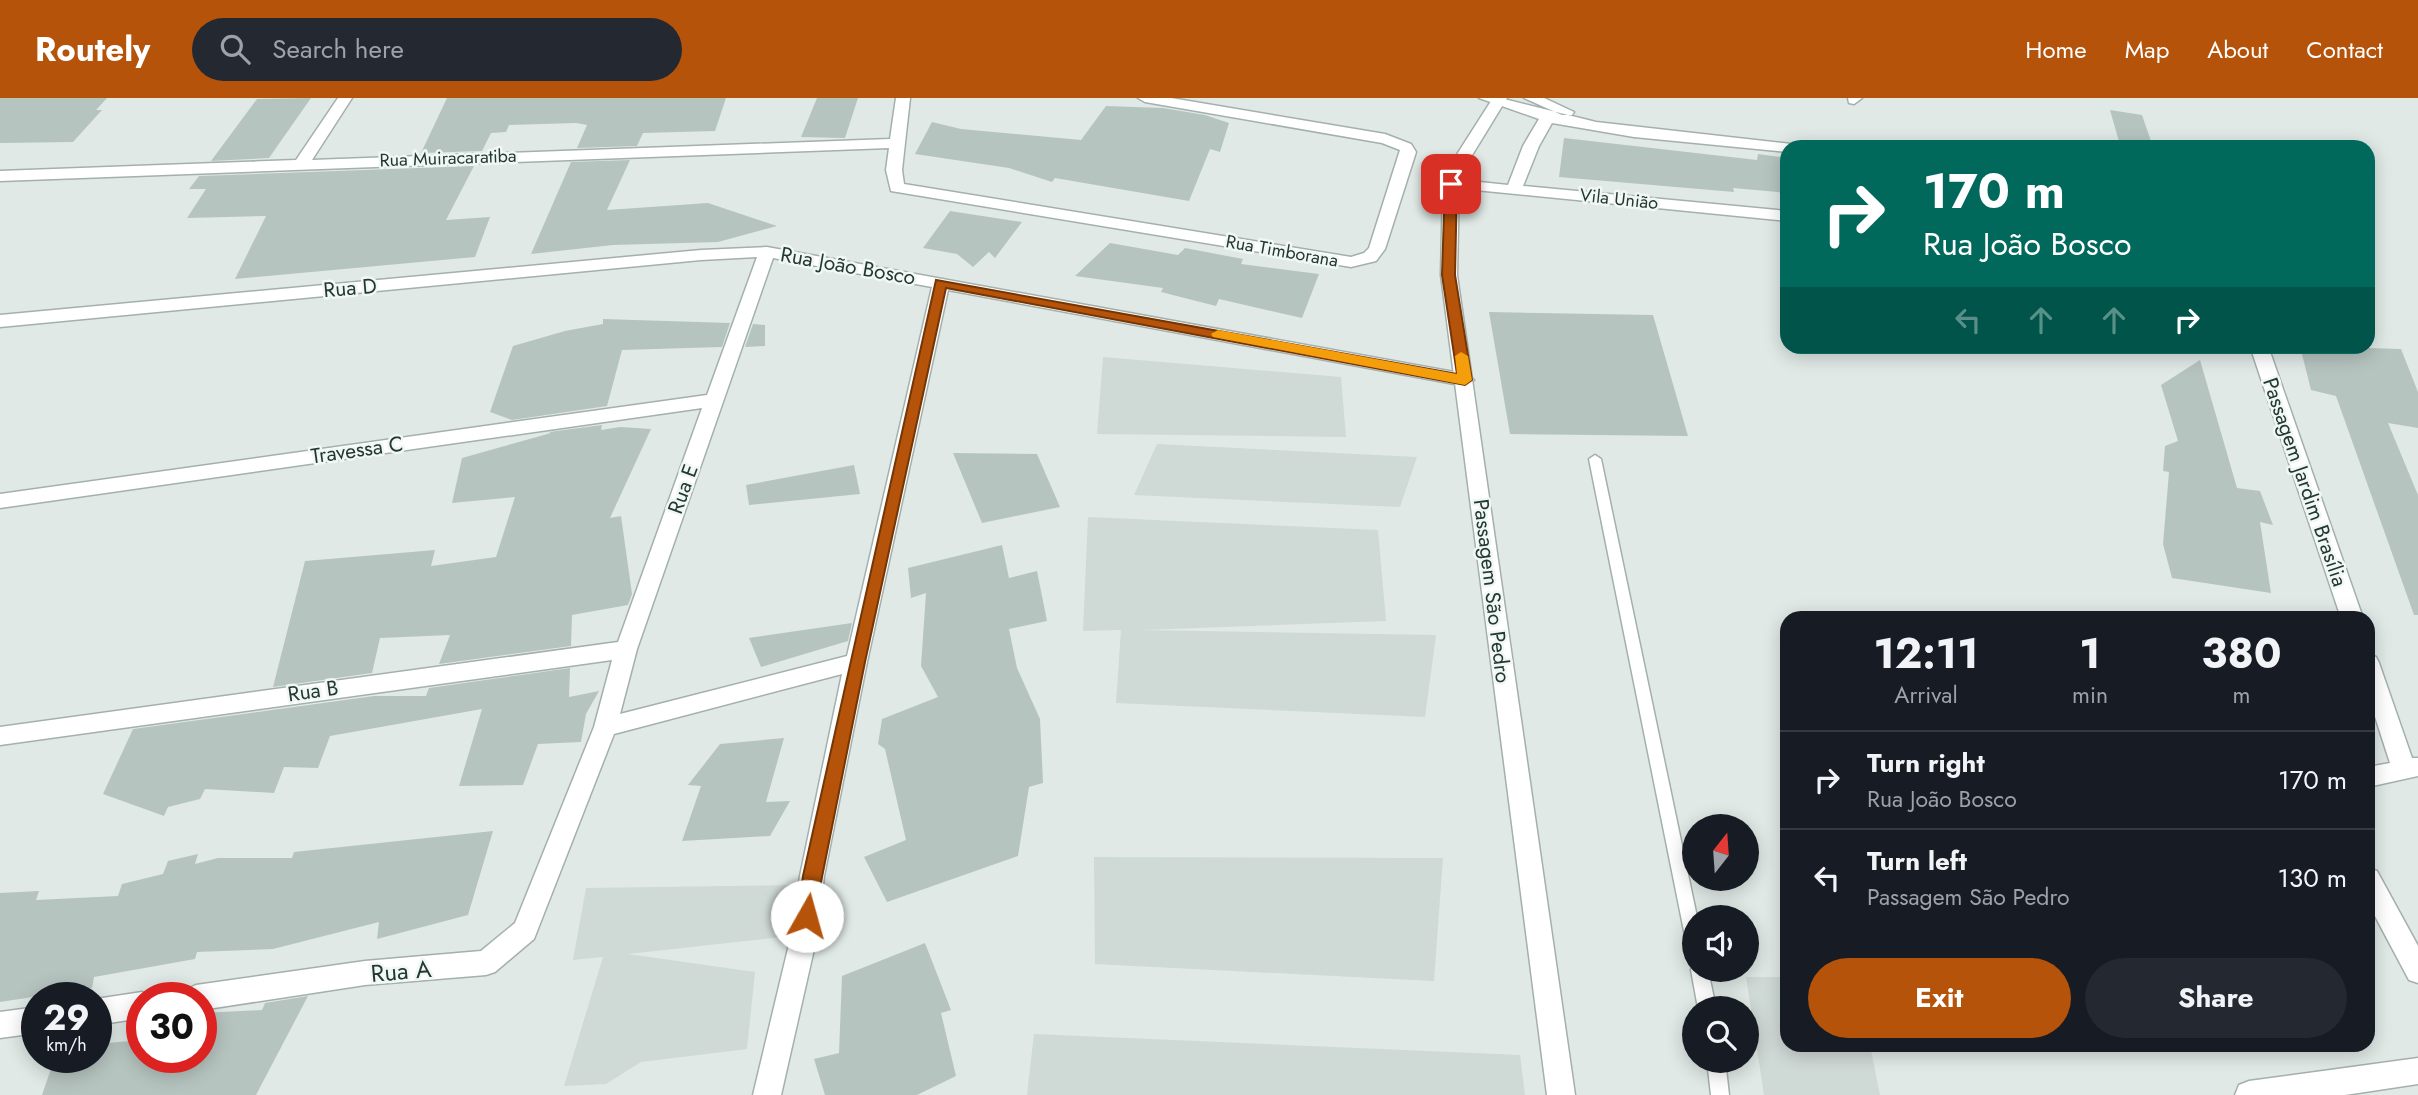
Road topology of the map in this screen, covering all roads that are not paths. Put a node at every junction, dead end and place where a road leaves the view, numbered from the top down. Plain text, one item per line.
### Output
1 (345, 98) edge
2 (903, 98) edge
3 (1145, 98) edge
4 (1531, 98) edge
5 (1494, 99) edge
6 (1547, 119) junction
7 (1619, 128) junction
8 (896, 143) junction
9 (1780, 146) edge
10 (302, 163) junction
11 (0, 176) edge
12 (1451, 184) junction
13 (1514, 189) junction
14 (1780, 215) edge
15 (767, 252) junction
16 (701, 255) joint
17 (941, 283) junction
18 (0, 321) edge
19 (2262, 354) edge
20 (1465, 380) junction
21 (715, 400) junction
22 (1595, 460) dead end
23 (0, 501) edge
24 (2350, 611) edge
25 (626, 649) junction
26 (856, 662) junction
27 (2375, 680) edge
28 (605, 727) junction
29 (0, 736) edge
30 (2411, 768) edge
31 (2375, 776) edge
32 (550, 865) joint
33 (2375, 891) edge
34 (1687, 905) edge
35 (2418, 971) edge
36 (217, 995) edge
37 (21, 1022) edge
38 (0, 1025) edge
39 (2418, 1072) edge
40 (1717, 1073) edge
41 (767, 1095) edge
42 (1561, 1095) edge
43 (1720, 1095) edge
44 (2249, 1095) edge

1 - 10 street
2 - 8 street
3 - 8 street, Rua Timborana
4 - 7 street
5 - 6 street
5 - 12 street, Passagem São Pedro
6 - 7 street
6 - 13 street
7 - 9 street
8 - 10 street, Rua Muiracaratiba
10 - 11 street, Rua Muiracaratiba
12 - 13 street, Vila União
12 - 20 street, Passagem São Pedro
13 - 14 street, Vila União
15 - 16 street, Rua João Bosco
15 - 17 street, Rua João Bosco
15 - 21 street, Rua E
16 - 18 street, Rua D
17 - 20 street, Rua João Bosco
17 - 26 street
19 - 24 street, Passagem Jardim Brasília
20 - 42 street, Passagem São Pedro
21 - 23 street, Travessa C
21 - 25 street, Rua E
22 - 34 lane
25 - 28 street, Rua E
25 - 29 street, Rua B
26 - 28 street
26 - 41 street
27 - 30 street
28 - 32 street, Rua E
30 - 31 street
32 - 36 street, Rua A
33 - 35 street
37 - 38 street
39 - 44 street
40 - 43 lane

